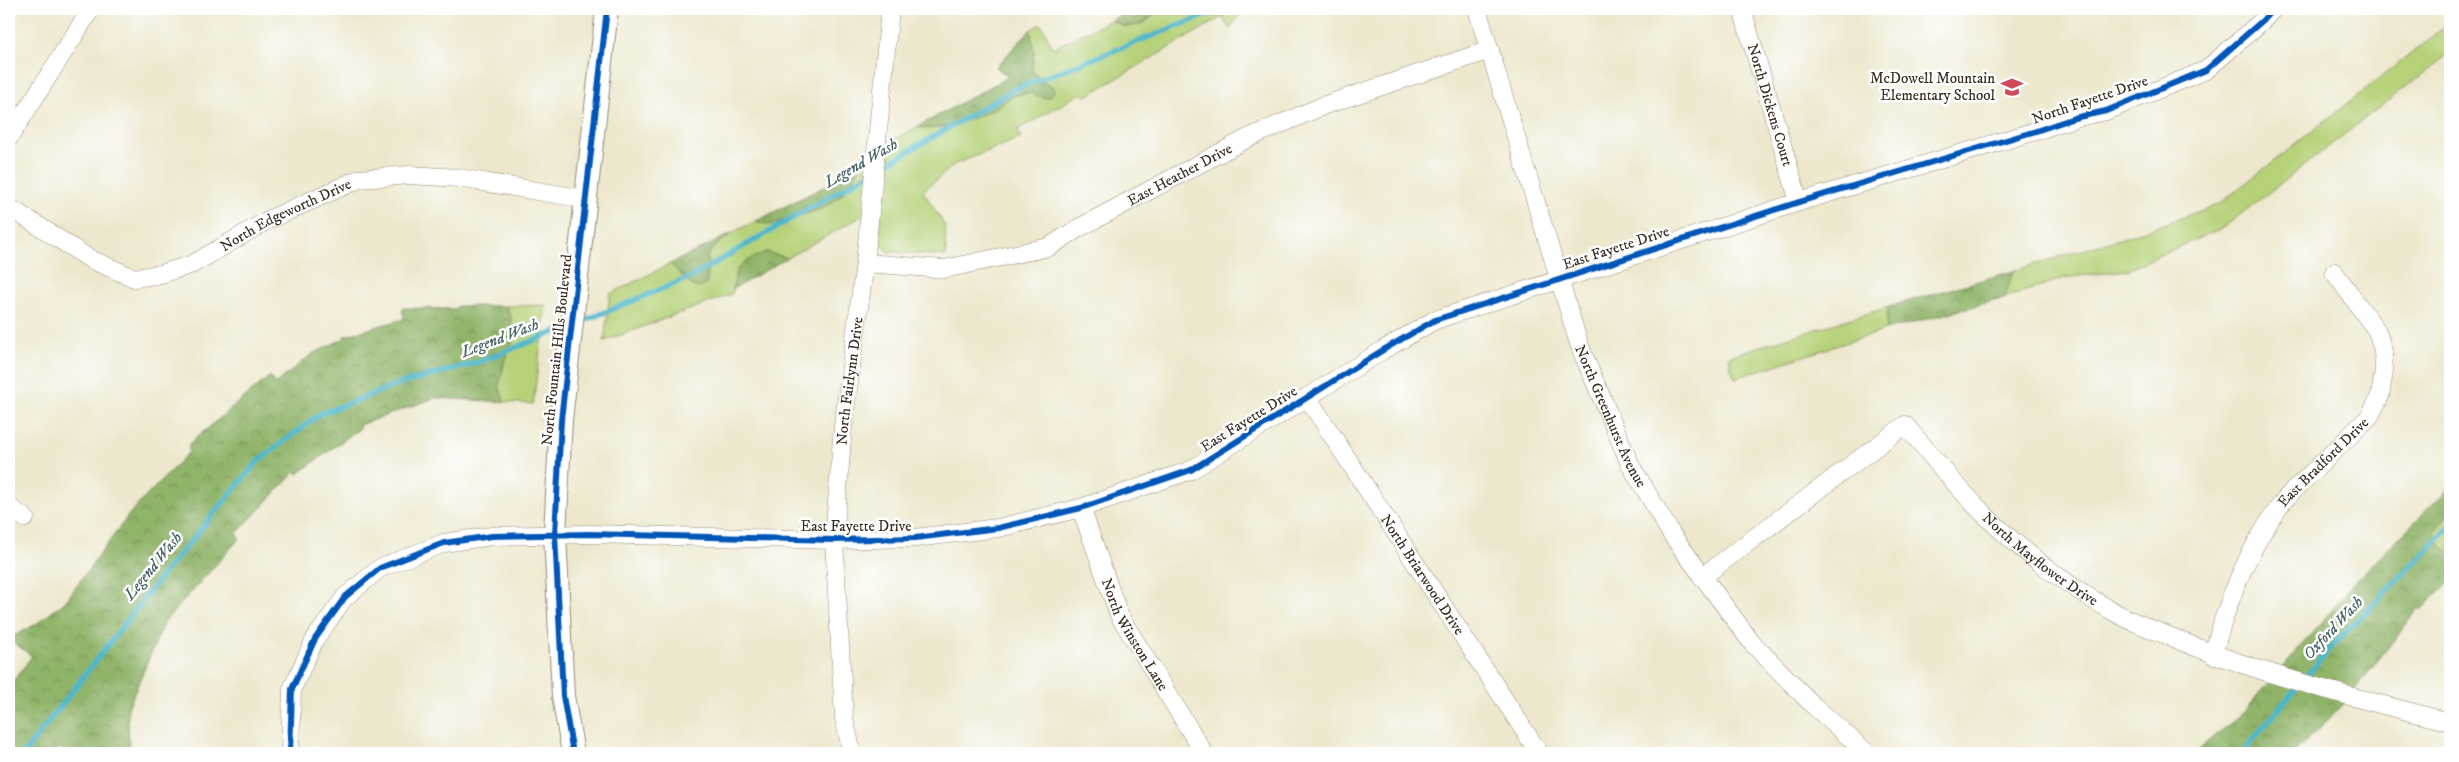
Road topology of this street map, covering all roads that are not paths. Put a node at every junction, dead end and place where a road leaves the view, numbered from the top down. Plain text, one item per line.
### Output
1 (90, 9) edge
2 (607, 9) edge
3 (890, 9) edge
4 (1477, 9) edge
5 (1742, 9) edge
6 (2273, 9) edge
7 (1490, 50) junction
8 (9, 138) edge
9 (1922, 166) joint
10 (585, 199) junction
11 (1799, 202) junction
12 (9, 207) edge
13 (865, 263) junction
14 (2334, 272) dead end
15 (1559, 279) junction
16 (1307, 397) junction
17 (9, 507) edge
18 (1081, 508) junction
19 (25, 518) dead end
20 (555, 534) junction
21 (834, 540) junction
22 (1702, 576) junction
23 (2213, 655) junction
24 (2450, 722) edge
25 (290, 753) edge
26 (572, 753) edge
27 (852, 753) edge
28 (1204, 753) edge
29 (1539, 753) edge
30 (1867, 753) edge

1 - 8 street
2 - 10 main road, North Fountain Hills Boulevard
3 - 13 street, North Fairlynn Drive
4 - 7 street, North Greenhurst Avenue
5 - 11 street, North Dickens Court
6 - 9 street, North Fayette Drive
7 - 13 street, East Heather Drive
7 - 15 street, North Greenhurst Avenue
9 - 11 street, East Fayette Drive
10 - 12 street, North Edgeworth Drive
10 - 20 main road, North Fountain Hills Boulevard
11 - 15 street, East Fayette Drive
13 - 21 street, North Fairlynn Drive
14 - 23 street, East Bradford Drive
15 - 16 street, East Fayette Drive
15 - 22 street, North Greenhurst Avenue
16 - 18 street, East Fayette Drive
16 - 29 street, North Briarwood Drive
17 - 19 street
18 - 21 street, East Fayette Drive
18 - 28 street, North Winston Lane
20 - 21 street, East Fayette Drive
20 - 25 street, East Fayette Drive
20 - 26 main road, North Fountain Hills Boulevard
21 - 27 street, North Fairlynn Drive
22 - 23 street, North Mayflower Drive
22 - 30 street, North Greenhurst Avenue
23 - 24 street, North Mayflower Drive

